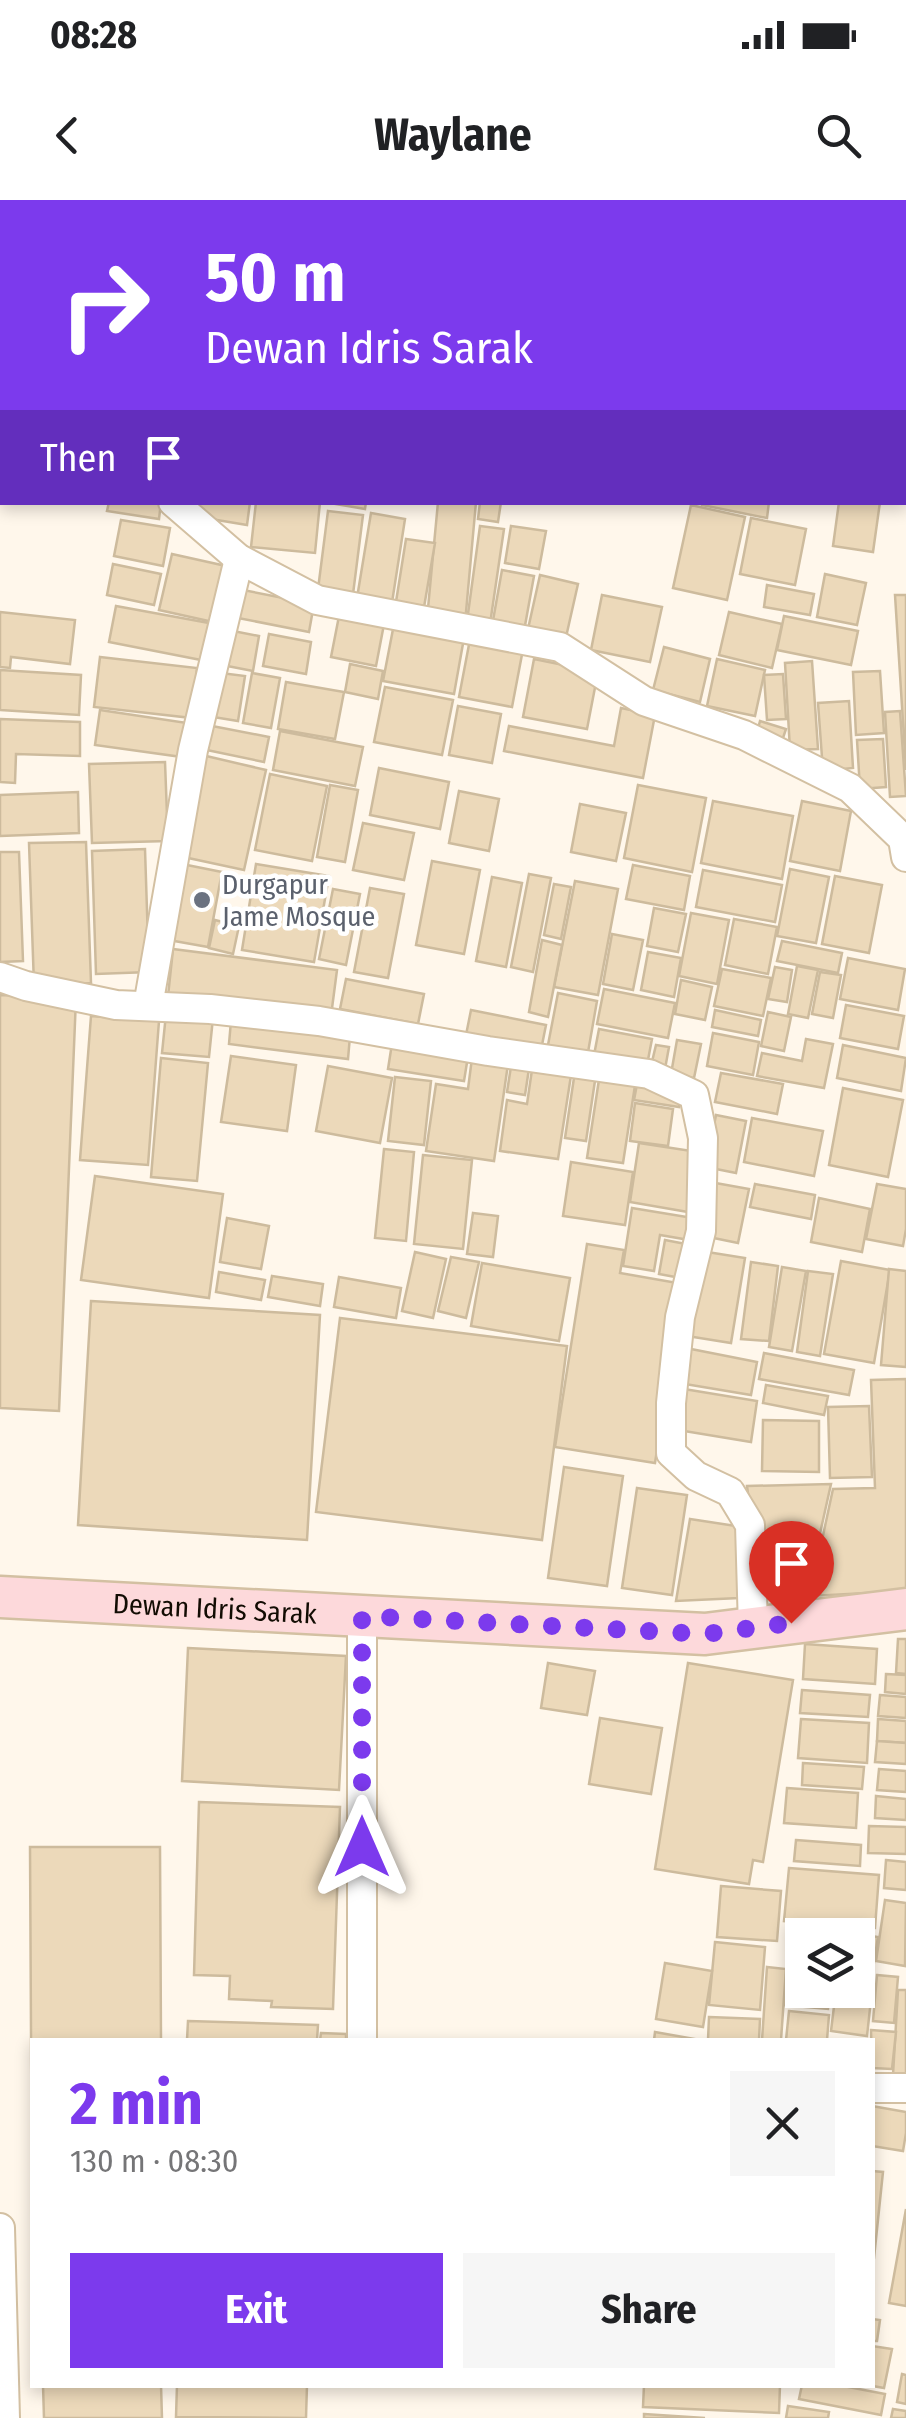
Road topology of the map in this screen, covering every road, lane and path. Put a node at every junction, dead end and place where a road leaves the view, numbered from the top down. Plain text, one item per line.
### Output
1 (176, 505) edge
2 (239, 559) junction
3 (906, 857) edge
4 (0, 977) edge
5 (148, 1006) junction
6 (0, 1597) edge
7 (906, 1609) edge
8 (362, 1616) junction
9 (753, 1628) junction
10 (362, 2038) edge
11 (875, 2088) edge
12 (906, 2088) edge
13 (0, 2228) edge
14 (5, 2418) edge

1 - 2 street
2 - 3 street
2 - 5 street
4 - 5 street
5 - 9 street
6 - 8 main road, Dewan Idris Sarak
7 - 9 main road, Dewan Idris Sarak
8 - 9 main road, Dewan Idris Sarak
8 - 10 street
11 - 12 street
13 - 14 street

